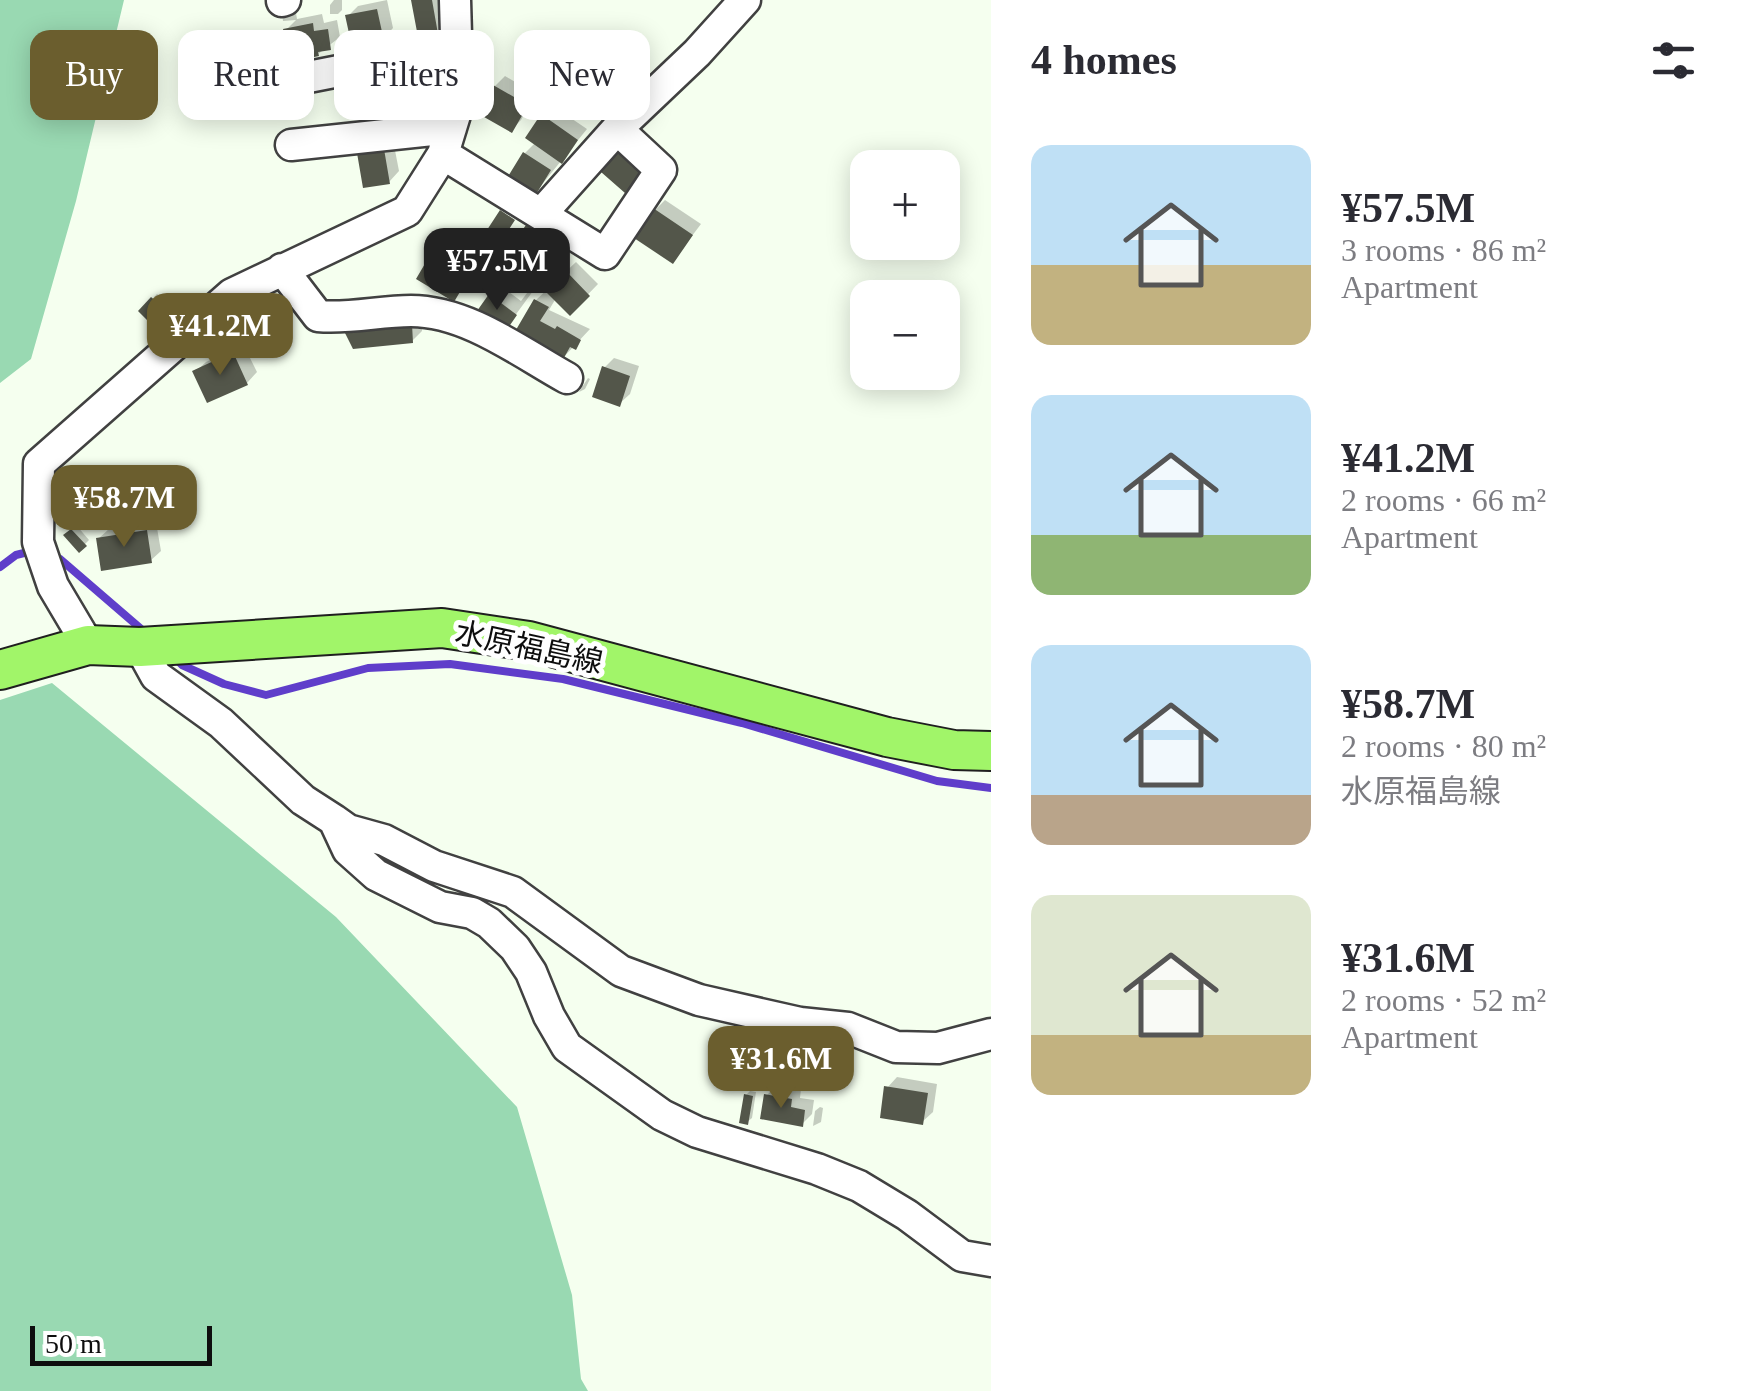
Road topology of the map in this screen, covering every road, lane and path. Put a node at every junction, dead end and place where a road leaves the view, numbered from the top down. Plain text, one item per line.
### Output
1 (455, 0) edge
2 (745, 0) edge
3 (456, 30) edge
4 (454, 120) edge
5 (616, 129) junction
6 (447, 141) junction
7 (290, 145) dead end
8 (541, 214) junction
9 (282, 269) junction
10 (568, 378) dead end
11 (88, 645) junction
12 (140, 647) junction
13 (0, 670) edge
14 (991, 752) edge
15 (334, 820) junction
16 (991, 1034) edge
17 (991, 1261) edge

1 - 3 street
2 - 5 street
4 - 6 street
5 - 8 street
5 - 8 street
6 - 7 street
6 - 8 street
6 - 9 street
9 - 10 street
9 - 11 street
11 - 12 main road, 水原福島線
11 - 13 main road, 水原福島線
12 - 14 main road, 水原福島線
12 - 15 street
15 - 16 street
15 - 17 street

